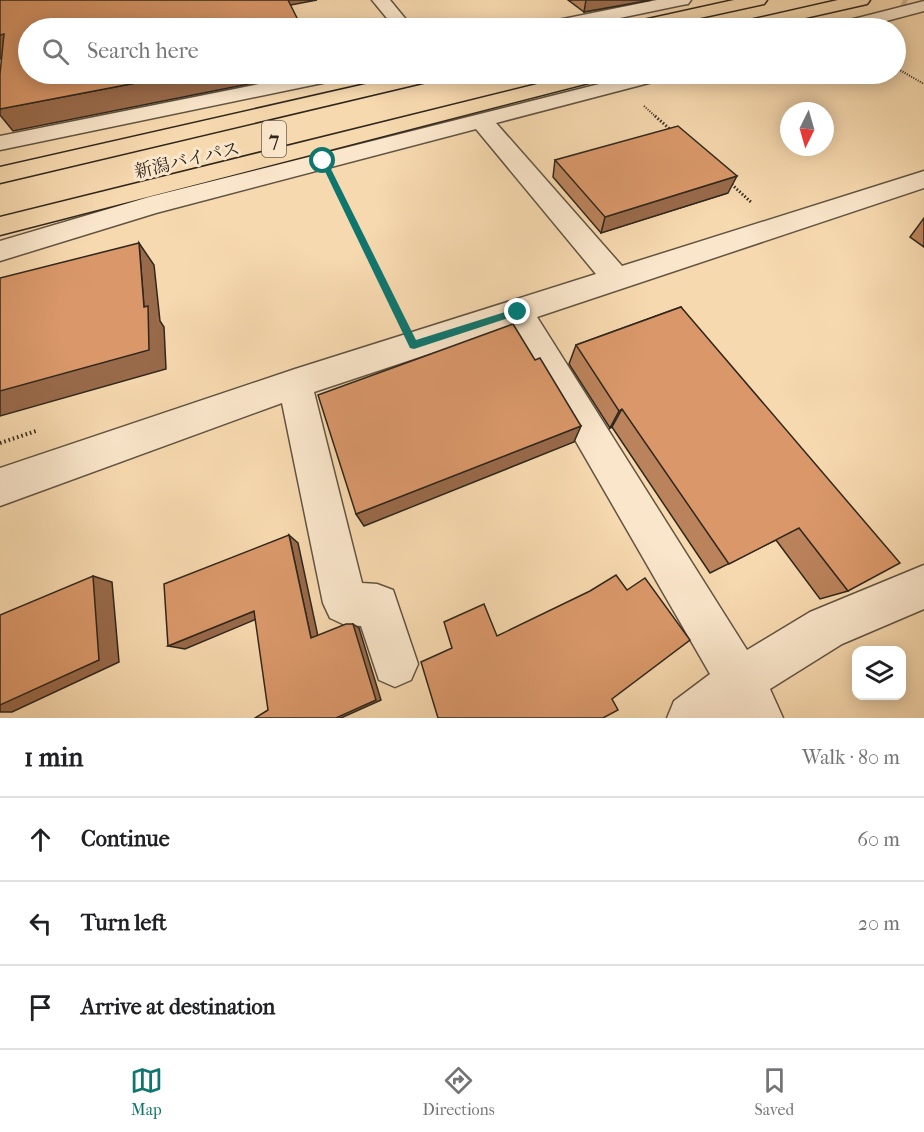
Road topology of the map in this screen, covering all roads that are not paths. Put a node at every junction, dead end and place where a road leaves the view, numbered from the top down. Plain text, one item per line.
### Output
1 (381, 0) edge
2 (682, 0) edge
3 (758, 0) edge
4 (861, 0) edge
5 (918, 6) edge
6 (802, 14) junction
7 (396, 18) edge
8 (596, 18) edge
9 (678, 18) edge
10 (784, 18) edge
11 (790, 18) edge
12 (876, 18) edge
13 (339, 84) edge
14 (506, 84) edge
15 (589, 84) edge
16 (595, 84) edge
17 (482, 121) junction
18 (0, 142) edge
19 (0, 155) edge
20 (0, 175) edge
21 (924, 179) edge
22 (0, 205) edge
23 (0, 226) edge
24 (0, 251) edge
25 (617, 280) junction
26 (518, 312) junction
27 (295, 384) junction
28 (0, 487) edge
29 (924, 587) edge
30 (395, 664) dead end
31 (750, 700) edge
32 (691, 718) edge

1 - 7 street
2 - 8 street
3 - 9 highway
4 - 6 highway
5 - 12 street
6 - 10 highway
6 - 11 highway
13 - 18 street
13 - 19 highway
13 - 20 highway, 新潟バイパス / 7
14 - 22 highway, 新潟バイパス / 7
15 - 23 highway
16 - 17 street
17 - 24 street
17 - 25 street
21 - 25 street
25 - 26 street
26 - 27 street
26 - 31 street
27 - 28 street
27 - 30 street
29 - 31 street
31 - 32 street

